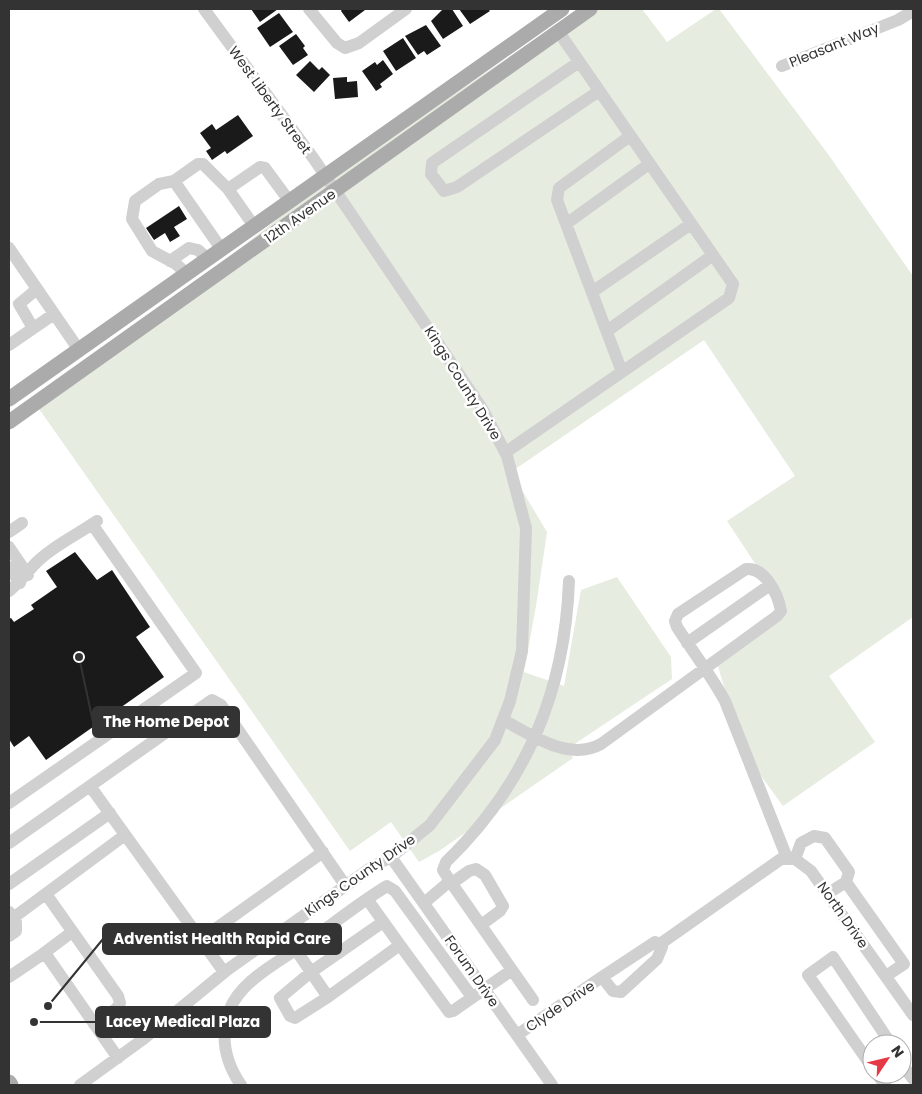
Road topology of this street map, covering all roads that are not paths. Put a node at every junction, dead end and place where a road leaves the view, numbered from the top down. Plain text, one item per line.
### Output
1 (309, 9) edge
2 (406, 9) edge
3 (562, 9) edge
4 (590, 9) edge
5 (207, 10) edge
6 (913, 11) edge
7 (558, 31) junction
8 (579, 62) junction
9 (782, 66) dead end
10 (599, 91) junction
11 (630, 136) junction
12 (649, 164) junction
13 (326, 176) junction
14 (174, 181) junction
15 (228, 189) junction
16 (336, 191) junction
17 (290, 202) junction
18 (566, 224) junction
19 (690, 224) junction
20 (254, 226) junction
21 (9, 248) edge
22 (222, 250) junction
23 (713, 255) junction
24 (208, 259) junction
25 (170, 261) junction
26 (187, 274) junction
27 (37, 289) junction
28 (592, 292) junction
29 (54, 314) junction
30 (33, 328) junction
31 (607, 331) junction
32 (9, 345) edge
33 (79, 350) junction
34 (622, 372) junction
35 (9, 398) edge
36 (25, 410) junction
37 (9, 422) edge
38 (506, 452) junction
39 (22, 522) dead end
40 (9, 532) edge
41 (9, 548) edge
42 (9, 568) edge
43 (24, 579) junction
44 (569, 581) dead end
45 (770, 585) junction
46 (9, 590) edge
47 (687, 643) junction
48 (705, 670) junction
49 (503, 720) junction
50 (535, 737) junction
51 (90, 786) junction
52 (9, 803) edge
53 (110, 813) junction
54 (125, 835) junction
55 (9, 843) edge
56 (322, 852) junction
57 (391, 857) junction
58 (791, 859) junction
59 (451, 882) junction
60 (846, 882) junction
61 (9, 884) edge
62 (346, 885) junction
63 (46, 894) junction
64 (827, 894) junction
65 (367, 899) junction
66 (424, 903) junction
67 (11, 915) edge
68 (384, 922) junction
69 (481, 925) junction
70 (72, 932) junction
71 (9, 936) edge
72 (200, 940) junction
73 (660, 944) junction
74 (400, 945) junction
75 (296, 950) junction
76 (40, 956) junction
77 (512, 970) junction
78 (224, 972) junction
79 (311, 972) junction
80 (886, 976) junction
81 (9, 977) edge
82 (602, 977) junction
83 (484, 989) junction
84 (328, 997) junction
85 (472, 997) junction
86 (533, 1000) dead end
87 (913, 1015) edge
88 (94, 1024) junction
89 (884, 1034) edge
90 (517, 1035) junction
91 (862, 1051) edge
92 (118, 1058) junction
93 (80, 1085) edge
94 (241, 1085) edge
95 (552, 1085) edge

1 - 2 street
3 - 13 main road, 12th Avenue
4 - 7 main road, 12th Avenue
5 - 13 street, West Liberty Street
6 - 9 street, Pleasant Way
7 - 8 street
7 - 16 main road, 12th Avenue
8 - 10 street
8 - 10 street
10 - 11 street
11 - 12 street
11 - 18 street
12 - 18 street
12 - 19 street
13 - 16 street, West Liberty Street
13 - 17 main road, 12th Avenue
14 - 15 street
14 - 22 street
14 - 25 street
15 - 17 street
15 - 20 street
16 - 36 main road, 12th Avenue
16 - 38 street, Kings County Drive
17 - 20 main road, 12th Avenue
18 - 28 street
19 - 23 street
19 - 28 street
20 - 22 main road, 12th Avenue
21 - 27 street
22 - 24 main road, 12th Avenue
23 - 31 street
23 - 34 street
24 - 25 street
24 - 26 main road, 12th Avenue
25 - 26 street
26 - 33 main road, 12th Avenue
27 - 29 street
27 - 30 street
28 - 31 street
29 - 30 street
29 - 33 street
30 - 32 street
31 - 34 street
33 - 35 main road, 12th Avenue
33 - 36 main road
34 - 38 street
36 - 37 main road, 12th Avenue
38 - 49 street, Kings County Drive
39 - 40 street
41 - 43 street
42 - 43 street
43 - 46 street
43 - 52 street
44 - 50 street
45 - 47 street
45 - 47 street
45 - 48 street
47 - 48 street
48 - 50 street
48 - 58 street
49 - 50 street
49 - 57 street, Kings County Drive
50 - 59 street
51 - 53 street
51 - 55 street
51 - 56 street
53 - 54 street
53 - 61 street
54 - 63 street
54 - 72 street
56 - 62 street
56 - 72 street
57 - 62 street, Kings County Drive
57 - 66 street, Forum Drive
58 - 60 street
58 - 64 street, North Drive
58 - 73 street
59 - 66 street
59 - 69 street
59 - 69 street
60 - 64 street
60 - 80 street
62 - 78 street, Kings County Drive
63 - 67 street
63 - 70 street
64 - 80 street, North Drive
65 - 68 street
65 - 75 street
65 - 85 street
66 - 83 street, Forum Drive
67 - 71 street
68 - 74 street
68 - 79 street
69 - 77 street
70 - 76 street
70 - 88 street
72 - 78 street
73 - 82 street, Clyde Drive
73 - 82 street, Clyde Drive
74 - 84 street
74 - 85 street
75 - 79 street
75 - 94 street
76 - 81 street
76 - 88 street
77 - 83 street
77 - 86 street
78 - 92 street, Kings County Drive
79 - 84 street
79 - 84 street
80 - 87 street, North Drive
82 - 90 street, Clyde Drive
83 - 85 street
83 - 90 street, Forum Drive
88 - 92 street
89 - 91 street
90 - 95 street, Forum Drive
92 - 93 street, Kings County Drive

